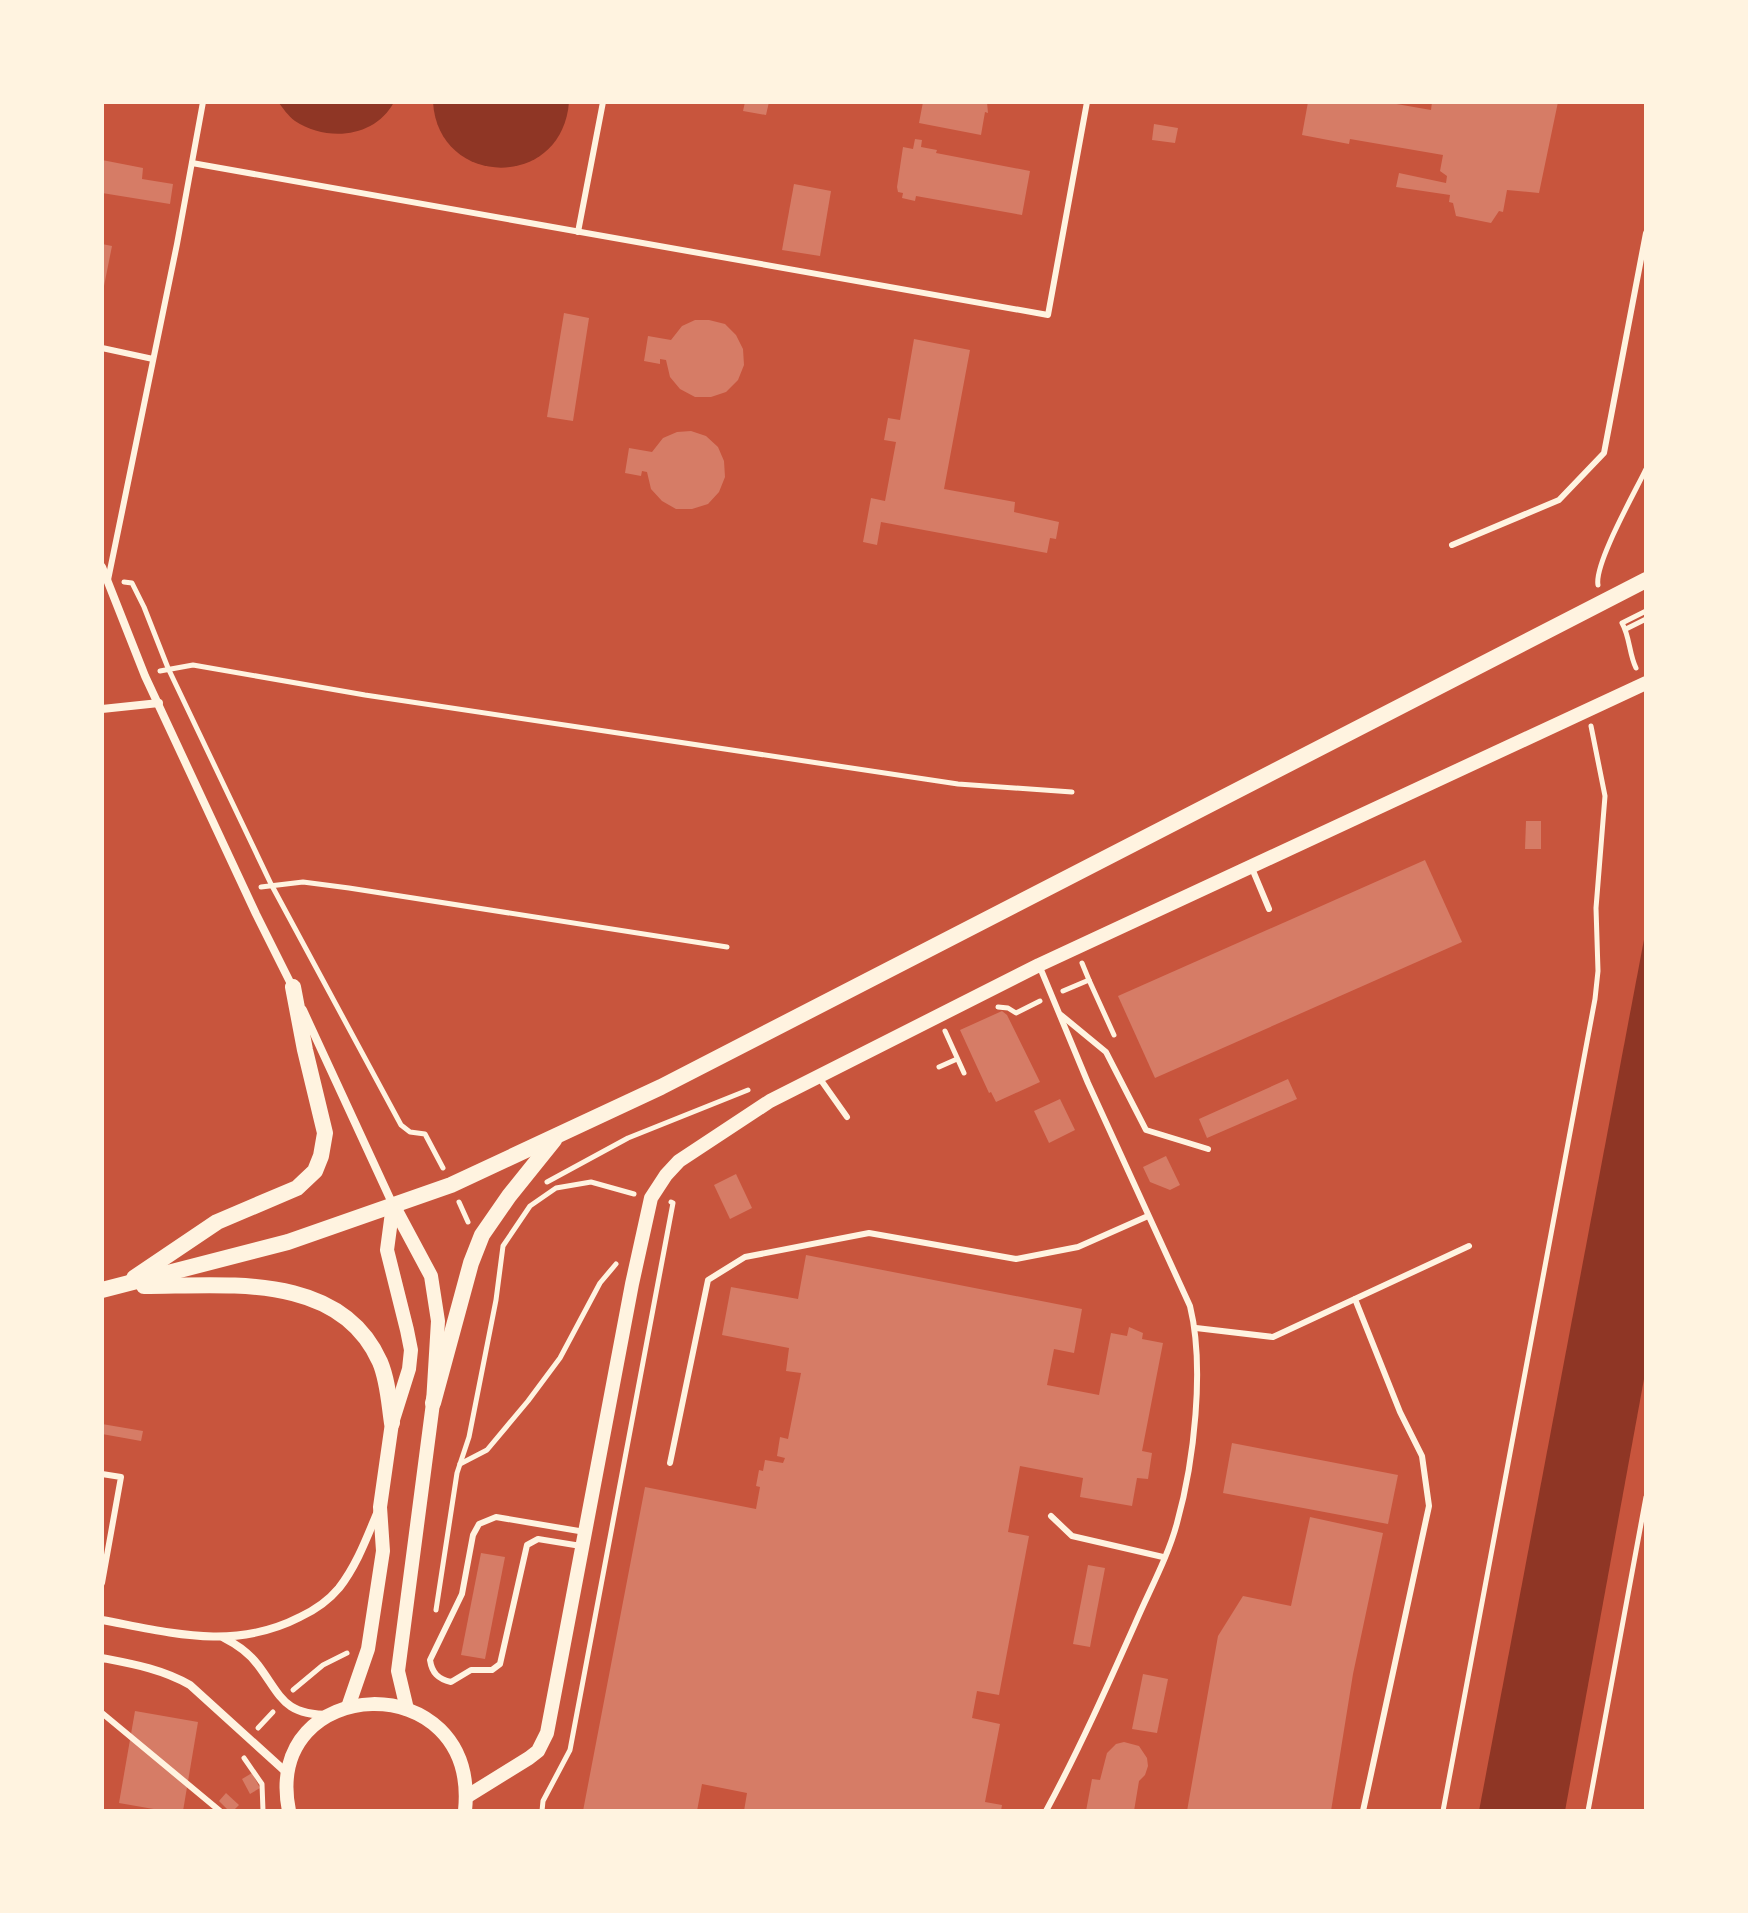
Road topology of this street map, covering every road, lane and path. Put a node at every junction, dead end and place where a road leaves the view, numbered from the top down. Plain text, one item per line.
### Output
1 (203, 102) edge
2 (603, 102) edge
3 (1087, 102) edge
4 (192, 163) junction
5 (578, 232) junction
6 (1646, 233) edge
7 (102, 348) edge
8 (153, 359) junction
9 (1646, 469) edge
10 (1452, 545) dead end
11 (102, 567) edge
12 (108, 580) junction
13 (1646, 580) edge
14 (1604, 601) junction
15 (1645, 614) edge
16 (168, 668) junction
17 (145, 676) junction
18 (1640, 686) edge
19 (159, 703) junction
20 (102, 709) edge
21 (1589, 709) junction
22 (1072, 792) dead end
23 (1251, 866) junction
24 (271, 884) junction
25 (245, 891) junction
26 (1269, 909) dead end
27 (727, 947) dead end
28 (1039, 965) junction
29 (1089, 980) dead end
30 (293, 987) junction
31 (1059, 1012) junction
32 (1114, 1035) dead end
33 (957, 1059) dead end
34 (939, 1067) dead end
35 (818, 1076) junction
36 (755, 1087) dead end
37 (847, 1117) dead end
38 (401, 1125) dead end
39 (558, 1135) junction
40 (1208, 1149) dead end
41 (636, 1194) junction
42 (651, 1198) junction
43 (393, 1205) junction
44 (530, 1206) junction
45 (633, 1207) dead end
46 (1148, 1216) junction
47 (503, 1246) dead end
48 (1469, 1246) dead end
49 (621, 1258) dead end
50 (122, 1286) junction
51 (102, 1290) edge
52 (1355, 1299) junction
53 (1196, 1328) junction
54 (433, 1403) junction
55 (392, 1423) junction
56 (670, 1463) dead end
57 (460, 1464) dead end
58 (102, 1474) edge
59 (1646, 1497) edge
60 (380, 1507) junction
61 (1051, 1516) dead end
62 (584, 1539) junction
63 (1163, 1557) junction
64 (102, 1583) edge
65 (102, 1620) edge
66 (224, 1637) junction
67 (102, 1651) edge
68 (102, 1658) edge
69 (115, 1660) junction
70 (348, 1707) junction
71 (407, 1709) junction
72 (102, 1713) edge
73 (330, 1715) junction
74 (286, 1772) junction
75 (466, 1804) edge
76 (220, 1811) edge
77 (289, 1811) edge
78 (542, 1811) edge
79 (1046, 1811) edge
80 (1363, 1811) edge
81 (1443, 1811) edge
82 (1588, 1811) edge

1 - 4 lane
2 - 5 lane
3 - 5 lane
4 - 5 lane
4 - 8 lane
6 - 10 lane
7 - 8 lane
8 - 12 lane
9 - 14 path
11 - 12 street
12 - 16 path
12 - 17 street
13 - 14 main road
14 - 39 main road
15 - 18 path
16 - 17 path
16 - 22 path
16 - 24 path
17 - 19 street
18 - 21 street
19 - 20 street
19 - 25 street
21 - 23 street
21 - 81 path
23 - 26 lane
23 - 28 street
24 - 25 path
24 - 27 path
24 - 38 path
25 - 30 street
28 - 31 lane
28 - 35 street
29 - 32 path
30 - 43 street
30 - 50 main road
31 - 40 lane
31 - 46 lane
33 - 34 path
35 - 37 lane
35 - 42 street
36 - 44 path
39 - 43 main road
39 - 54 main road
41 - 42 path
41 - 44 path
41 - 45 path
42 - 62 street
42 - 78 path
43 - 50 main road
43 - 54 street
43 - 55 street
44 - 47 path
46 - 53 lane
46 - 56 lane
48 - 52 lane
49 - 57 path
50 - 51 main road
50 - 55 main road
52 - 53 lane
52 - 80 lane
53 - 63 lane
54 - 71 street
55 - 60 street
58 - 64 lane
59 - 82 path
60 - 66 street
60 - 70 street
61 - 63 lane
62 - 62 lane
62 - 75 street
63 - 79 lane
65 - 66 street
66 - 73 street
67 - 69 lane
68 - 69 street
69 - 74 street
70 - 71 street
70 - 73 street
71 - 75 street
72 - 76 lane
73 - 74 street
74 - 77 street

